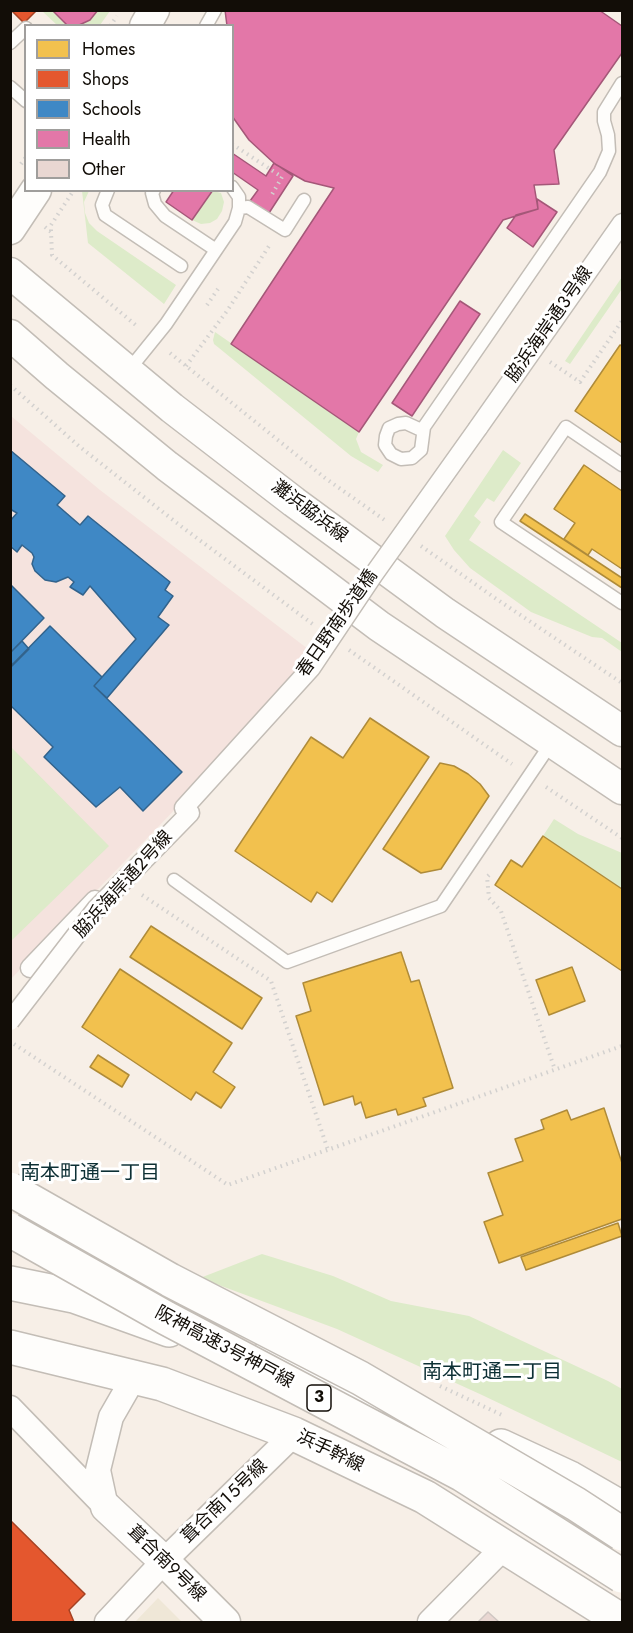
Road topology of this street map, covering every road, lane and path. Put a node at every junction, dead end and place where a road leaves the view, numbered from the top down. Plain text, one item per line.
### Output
1 (154, 10) edge
2 (215, 10) edge
3 (145, 24) edge
4 (207, 24) edge
5 (24, 30) edge
6 (10, 43) edge
7 (622, 83) edge
8 (10, 87) edge
9 (24, 99) edge
10 (234, 145) edge
11 (234, 190) edge
12 (35, 192) edge
13 (73, 192) edge
14 (107, 192) edge
15 (153, 192) edge
16 (304, 200) dead end
17 (268, 201) dead end
18 (239, 208) junction
19 (40, 223) dead end
20 (622, 223) edge
21 (10, 229) edge
22 (51, 232) junction
23 (273, 239) dead end
24 (216, 250) junction
25 (181, 266) dead end
26 (10, 273) edge
27 (218, 288) dead end
28 (205, 307) dead end
29 (622, 321) edge
30 (10, 335) edge
31 (154, 339) junction
32 (177, 344) dead end
33 (170, 353) junction
34 (550, 362) dead end
35 (186, 366) junction
36 (128, 371) junction
37 (10, 385) edge
38 (424, 428) dead end
39 (478, 428) joint
40 (622, 465) edge
41 (388, 523) dead end
42 (414, 541) dead end
43 (622, 603) edge
44 (322, 630) dead end
45 (340, 644) dead end
46 (622, 683) edge
47 (622, 731) edge
48 (552, 742) junction
49 (530, 776) junction
50 (546, 787) junction
51 (622, 789) edge
52 (540, 796) dead end
53 (184, 808) junction
54 (622, 838) edge
55 (493, 868) dead end
56 (174, 880) dead end
57 (141, 895) dead end
58 (30, 968) dead end
59 (10, 1021) edge
60 (10, 1042) edge
61 (622, 1046) edge
62 (555, 1070) junction
63 (328, 1150) junction
64 (10, 1189) edge
65 (10, 1230) edge
66 (10, 1282) edge
67 (10, 1347) edge
68 (134, 1377) junction
69 (10, 1408) edge
70 (294, 1434) junction
71 (106, 1507) junction
72 (622, 1508) edge
73 (622, 1534) edge
74 (504, 1547) junction
75 (164, 1561) junction
76 (622, 1576) edge
77 (622, 1621) edge
78 (107, 1623) edge
79 (225, 1623) edge
80 (430, 1623) edge

1 - 3 street
2 - 4 lane
5 - 6 lane
7 - 38 lane
8 - 9 lane
10 - 17 path
11 - 18 lane
12 - 21 street
13 - 22 path
14 - 25 lane
15 - 24 lane
16 - 18 lane
18 - 24 lane
19 - 22 path
20 - 39 street, 脇浜海岸通３号線
22 - 31 path
23 - 35 path
24 - 31 lane
26 - 36 street, 灘浜脇浜線
27 - 28 path
29 - 34 path
30 - 48 street
31 - 33 path
31 - 36 lane
32 - 33 path
33 - 35 path
35 - 41 path
36 - 47 street, 灘浜脇浜線
37 - 44 path
39 - 53 street, 春日野南歩道橋, bridge
40 - 43 lane
42 - 46 path
45 - 49 path
48 - 49 lane
48 - 51 street
49 - 50 path
49 - 56 lane
50 - 52 path
50 - 54 path
53 - 58 street, 春日野南歩道橋
53 - 59 street, 脇浜海岸通２号線, bridge
55 - 62 path
57 - 63 path
60 - 63 path
61 - 62 path
62 - 63 path
64 - 73 main road, 阪神高速3号神戸線 / 3, bridge
65 - 76 main road, 阪神高速3号神戸線 / 3, bridge
66 - 72 main road
67 - 68 main road, 浜手幹線
68 - 70 main road, 浜手幹線
68 - 71 street
69 - 71 street, 葺合南９号線
70 - 74 main road, 浜手幹線
70 - 75 street, 葺合南１５号線
71 - 75 street, 葺合南９号線
74 - 77 main road, 浜手幹線
74 - 80 street
75 - 78 street, 葺合南１５号線
75 - 79 street, 葺合南９号線

